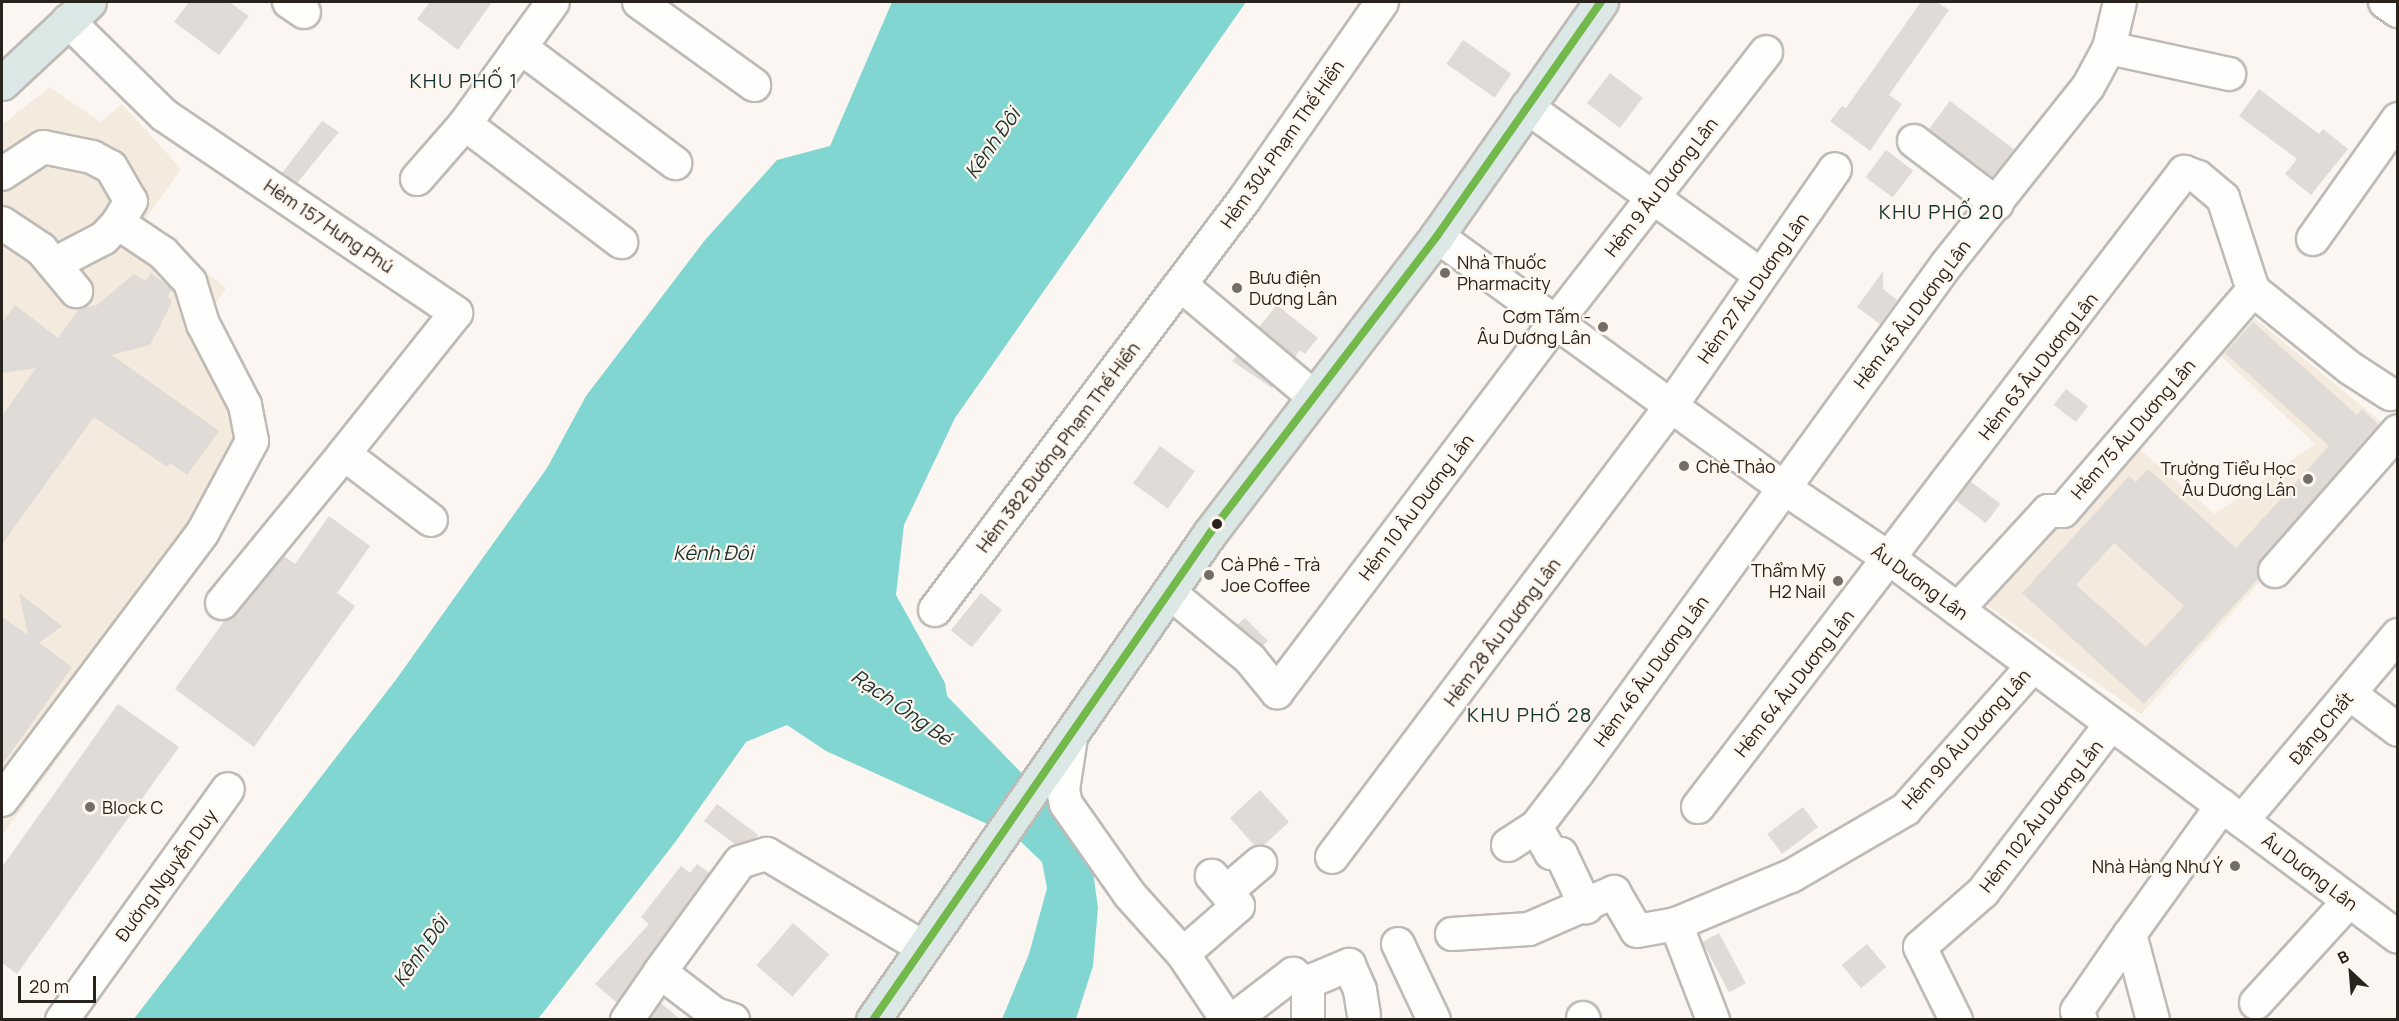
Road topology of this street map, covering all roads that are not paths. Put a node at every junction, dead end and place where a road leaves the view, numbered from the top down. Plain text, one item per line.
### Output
1 (553, 2) edge
2 (639, 2) edge
3 (1382, 2) edge
4 (1601, 2) edge
5 (2121, 2) edge
6 (2385, 2) edge
7 (79, 11) edge
8 (2397, 11) edge
9 (520, 47) junction
10 (2109, 48) junction
11 (1766, 52) dead end
12 (2229, 74) dead end
13 (2, 83) edge
14 (754, 85) dead end
15 (1527, 107) junction
16 (2397, 118) edge
17 (465, 124) junction
18 (1914, 141) dead end
19 (675, 163) dead end
20 (1835, 169) dead end
21 (2, 174) edge
22 (417, 179) dead end
23 (1653, 198) junction
24 (1997, 204) junction
25 (2, 223) edge
26 (118, 223) junction
27 (1437, 236) junction
28 (2313, 239) dead end
29 (621, 242) dead end
30 (56, 263) junction
31 (1761, 275) junction
32 (1181, 285) junction
33 (76, 291) dead end
34 (2264, 299) junction
35 (1556, 322) junction
36 (2394, 380) edge
37 (1314, 397) junction
38 (1671, 406) junction
39 (2397, 424) edge
40 (2397, 431) edge
41 (344, 454) junction
42 (1784, 488) junction
43 (431, 520) dead end
44 (1890, 559) junction
45 (2275, 571) dead end
46 (1170, 593) junction
47 (222, 603) dead end
48 (1958, 609) junction
49 (935, 610) dead end
50 (2397, 635) edge
51 (2033, 666) junction
52 (2350, 694) junction
53 (2111, 724) junction
54 (2397, 730) edge
55 (1071, 737) junction
56 (228, 789) dead end
57 (2, 800) edge
58 (1698, 807) dead end
59 (2232, 813) junction
60 (1536, 827) junction
61 (1508, 845) dead end
62 (1332, 857) dead end
63 (1260, 863) dead end
64 (2349, 901) junction
65 (1586, 907) junction
66 (1677, 924) junction
67 (1452, 934) dead end
68 (2130, 934) junction
69 (2397, 937) edge
70 (1398, 944) dead end
71 (924, 948) junction
72 (1183, 954) junction
73 (660, 972) junction
74 (1306, 983) junction
75 (2256, 1003) dead end
76 (1364, 1015) dead end
77 (62, 1020) edge
78 (627, 1020) edge
79 (733, 1020) edge
80 (873, 1020) edge
81 (1227, 1020) edge
82 (1233, 1020) edge
83 (1308, 1020) edge
84 (1434, 1020) edge
85 (1713, 1020) edge
86 (1956, 1020) edge
87 (2081, 1020) edge
88 (2153, 1020) edge

1 - 9 street
2 - 14 street
3 - 32 street, Hẻm 304 Phạm Thế Hiển
4 - 15 main road
5 - 10 street, Hẻm 45 Âu Dương Lân
6 - 8 street
7 - 13 main road
7 - 41 street, Hẻm 157 Hưng Phú
9 - 17 street
9 - 19 street
10 - 12 street
10 - 24 street, Hẻm 45 Âu Dương Lân
11 - 23 street, Hẻm 9 Âu Dương Lân
15 - 23 street
15 - 27 main road
16 - 28 street
17 - 22 street
17 - 29 street
18 - 24 street
20 - 31 street, Hẻm 27 Âu Dương Lân
21 - 26 street
23 - 31 street
23 - 35 street, Hẻm 9 Âu Dương Lân
24 - 42 street, Hẻm 45 Âu Dương Lân
25 - 30 street
26 - 30 street
26 - 57 street
27 - 35 street, Âu Dương Lân
27 - 37 main road
30 - 33 street
31 - 38 street, Hẻm 27 Âu Dương Lân
32 - 37 street
32 - 49 street, Hẻm 382 Đường Phạm Thế Hiển
34 - 36 street
34 - 44 street, Hẻm 63 Âu Dương Lân
34 - 48 street, Hẻm 75 Âu Dương Lân
35 - 38 street, Âu Dương Lân
35 - 46 street, Hẻm 10 Âu Dương Lân
36 - 39 street
37 - 46 main road
38 - 42 street, Âu Dương Lân
38 - 62 street, Hẻm 28 Âu Dương Lân
40 - 45 street
41 - 43 street
41 - 47 street, Hẻm 157 Hưng Phú
42 - 44 street, Âu Dương Lân
42 - 60 street, Hẻm 46 Âu Dương Lân
44 - 48 street, Âu Dương Lân
44 - 58 street, Hẻm 64 Âu Dương Lân
46 - 55 main road
48 - 51 street, Âu Dương Lân
50 - 52 street, Đặng Chất
51 - 53 street, Âu Dương Lân
51 - 66 street, Hẻm 90 Âu Dương Lân
52 - 54 street
52 - 59 street, Đặng Chất
53 - 59 street, Âu Dương Lân
53 - 86 street, Hẻm 102 Âu Dương Lân
55 - 71 main road
55 - 72 street
56 - 77 street, Đường Nguyễn Duy
59 - 64 street, Âu Dương Lân
59 - 68 street, Đặng Chất
60 - 61 street, Hẻm 46 Âu Dương Lân
60 - 65 street
63 - 72 street
64 - 69 street, Âu Dương Lân
64 - 75 street
65 - 66 street, Hẻm 90 Âu Dương Lân
65 - 67 street, Hẻm 90 Âu Dương Lân
66 - 85 street
68 - 87 street, Đặng Chất
68 - 88 street
70 - 84 street
71 - 73 street
71 - 80 main road
72 - 81 street
73 - 78 street
73 - 79 street
74 - 76 street
74 - 82 street
74 - 83 street

